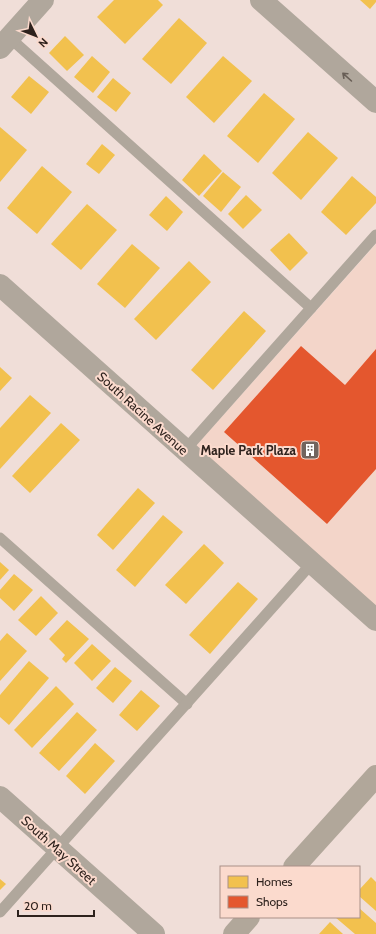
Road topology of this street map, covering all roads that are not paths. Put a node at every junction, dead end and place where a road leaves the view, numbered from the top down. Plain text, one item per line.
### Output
1 (44, 0) edge
2 (261, 0) edge
3 (5, 43) edge
4 (376, 102) edge
5 (376, 235) edge
6 (0, 285) edge
7 (311, 308) junction
8 (185, 450) junction
9 (0, 538) edge
10 (312, 563) junction
11 (376, 620) edge
12 (187, 704) junction
13 (376, 776) edge
14 (0, 797) edge
15 (57, 848) junction
16 (295, 866) edge
17 (0, 912) edge
18 (248, 918) edge
19 (154, 934) edge
20 (234, 934) edge

1 - 3 street
4 -> 2 street
3 - 7 lane
5 - 7 lane
6 - 8 street, South Racine Avenue
7 - 8 lane
8 - 10 street, South Racine Avenue
9 - 12 lane
10 - 11 street, South Racine Avenue
10 - 12 lane
12 - 15 lane
13 - 16 street
14 - 15 street, South May Street
15 - 17 lane
15 - 19 street, South May Street
18 - 20 street

